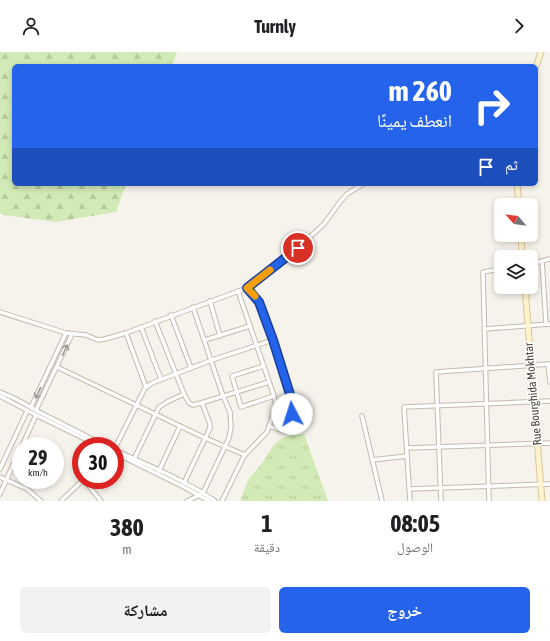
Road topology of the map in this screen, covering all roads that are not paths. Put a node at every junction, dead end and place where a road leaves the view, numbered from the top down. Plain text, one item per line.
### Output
1 (541, 52) edge
2 (537, 64) edge
3 (360, 186) edge
4 (517, 186) edge
5 (518, 198) edge
6 (550, 260) edge
7 (542, 261) junction
8 (538, 262) edge
9 (494, 270) edge
10 (550, 283) edge
11 (544, 284) junction
12 (247, 288) junction
13 (238, 291) junction
14 (525, 294) edge
15 (210, 301) junction
16 (545, 302) junction
17 (550, 302) edge
18 (193, 307) junction
19 (0, 312) edge
20 (171, 315) junction
21 (155, 321) junction
22 (548, 324) edge
23 (527, 325) junction
24 (250, 326) junction
25 (141, 327) junction
26 (485, 329) junction
27 (66, 333) junction
28 (126, 333) junction
29 (72, 334) junction
30 (220, 336) junction
31 (205, 340) junction
32 (273, 340) junction
33 (257, 346) junction
34 (212, 360) junction
35 (549, 364) edge
36 (531, 365) junction
37 (57, 366) junction
38 (264, 366) junction
39 (191, 368) junction
40 (486, 368) junction
41 (176, 373) junction
42 (161, 379) junction
43 (269, 382) junction
44 (550, 382) edge
45 (146, 387) junction
46 (0, 392) edge
47 (237, 392) junction
48 (184, 394) junction
49 (0, 396) edge
50 (223, 396) junction
51 (274, 396) junction
52 (534, 401) junction
53 (550, 401) edge
54 (202, 403) junction
55 (487, 403) junction
56 (136, 405) junction
57 (437, 406) junction
58 (31, 408) junction
59 (36, 410) junction
60 (27, 411) junction
61 (156, 414) junction
62 (36, 415) junction
63 (362, 416) dead end
64 (180, 426) junction
65 (269, 426) junction
66 (26, 437) edge
67 (81, 437) edge
68 (88, 437) edge
69 (121, 437) edge
70 (205, 438) junction
71 (537, 443) junction
72 (550, 443) edge
73 (488, 445) junction
74 (226, 446) junction
75 (439, 447) junction
76 (407, 448) junction
77 (124, 455) edge
78 (124, 455) edge
79 (245, 455) junction
80 (407, 456) junction
81 (134, 459) junction
82 (372, 460) junction
83 (12, 468) edge
84 (0, 469) edge
85 (158, 472) junction
86 (0, 477) edge
87 (7, 479) junction
88 (184, 483) junction
89 (540, 484) junction
90 (550, 484) edge
91 (489, 486) junction
92 (440, 488) junction
93 (74, 489) edge
94 (91, 489) edge
95 (409, 489) junction
96 (0, 494) edge
97 (202, 494) junction
98 (41, 501) edge
99 (61, 501) edge
100 (101, 501) edge
101 (187, 501) edge
102 (197, 501) edge
103 (208, 501) edge
104 (215, 501) edge
105 (222, 501) edge
106 (382, 501) edge
107 (410, 501) edge
108 (441, 501) edge
109 (489, 501) edge
110 (542, 501) edge

1 - 2 main road
3 - 12 street
4 - 5 main road
6 - 7 street
7 - 8 street
7 - 11 street
9 - 26 street
10 - 11 street
11 - 16 street
12 - 13 street
12 - 32 street
13 - 15 street
13 - 24 street
14 - 23 main road, Rue Bourghida Mokhtar
15 - 18 street
15 - 30 street
16 - 17 street
16 - 22 street
18 - 20 street
18 - 31 street
19 - 27 street
20 - 21 street
20 - 39 street
21 - 25 street
21 - 41 street
22 - 23 street
23 - 26 street
23 - 36 main road, Rue Bourghida Mokhtar
24 - 30 street
24 - 33 street
25 - 28 street
25 - 42 street
26 - 40 street
27 - 29 street
27 -> 58 street
28 - 29 street
28 - 45 street
37 -> 29 street
30 - 31 street
31 - 34 street
32 - 33 street
32 - 65 street
33 - 34 street
33 - 38 street
34 - 39 street
34 - 50 street
35 - 36 street
35 - 44 street
36 - 40 street
36 - 52 main road, Rue Bourghida Mokhtar
37 - 56 street
37 - 59 street
38 - 43 street
38 - 47 street
39 - 41 street
40 - 55 street
40 - 57 street
41 - 42 street
41 - 48 street
42 - 45 street
43 - 47 street
43 - 51 street
45 - 56 street
46 - 58 street
47 - 50 street
47 - 51 street
48 - 54 street
48 - 61 street
49 - 60 street
50 - 54 street
50 - 74 street
51 - 65 street
52 - 53 street
52 - 55 street
52 - 71 main road, Rue Bourghida Mokhtar
54 - 70 street
55 - 57 street
55 - 73 street
56 - 61 street
56 - 69 street
57 - 75 street
57 - 76 street
58 - 59 street
59 - 68 street
60 - 62 street
60 - 84 street
61 - 64 street
61 - 81 street
62 - 66 street
62 - 67 street
63 - 82 street
64 - 70 street
64 - 85 street
65 - 79 street
70 - 74 street
70 - 88 street
71 - 72 street
71 - 73 street
71 - 89 main road, Rue Bourghida Mokhtar
73 - 75 street
73 - 91 street
74 - 79 street
74 - 97 street
75 - 76 street
75 - 92 street
76 - 80 street
77 - 81 street
78 - 85 street
79 - 105 street
80 - 82 street
80 - 95 street
81 - 85 street
82 - 106 street
83 - 87 street
85 - 88 street
85 - 97 street
86 - 87 street
87 - 96 street
87 - 98 street
88 - 97 street
89 - 90 street
89 - 91 street
89 - 110 main road, Rue Bourghida Mokhtar
91 - 92 street
91 - 109 street
92 - 95 street
92 - 108 street
93 - 99 street
94 - 100 street
95 - 107 street
97 - 101 street
97 - 102 street
97 - 103 street
97 - 104 street

